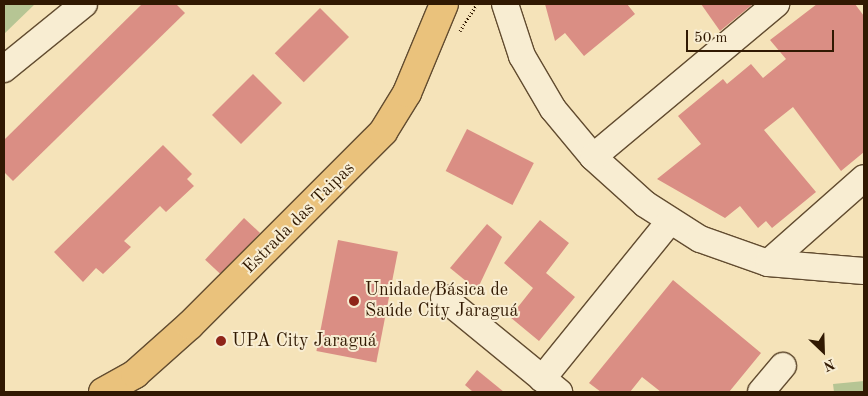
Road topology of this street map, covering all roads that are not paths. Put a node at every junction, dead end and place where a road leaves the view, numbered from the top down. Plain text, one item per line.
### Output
1 (84, 4) edge
2 (444, 4) edge
3 (505, 4) edge
4 (776, 4) edge
5 (4, 68) edge
6 (594, 157) junction
7 (864, 178) edge
8 (670, 222) junction
9 (768, 264) junction
10 (864, 271) edge
11 (444, 298) dead end
12 (783, 366) dead end
13 (551, 386) edge
14 (103, 392) edge
15 (761, 392) edge

1 - 5 street
2 - 14 main road, Estrada das Taipas
3 - 6 street
4 - 6 street
6 - 8 street
7 - 9 street
8 - 9 street
8 - 13 street
9 - 10 street
11 - 13 street
12 - 15 street

